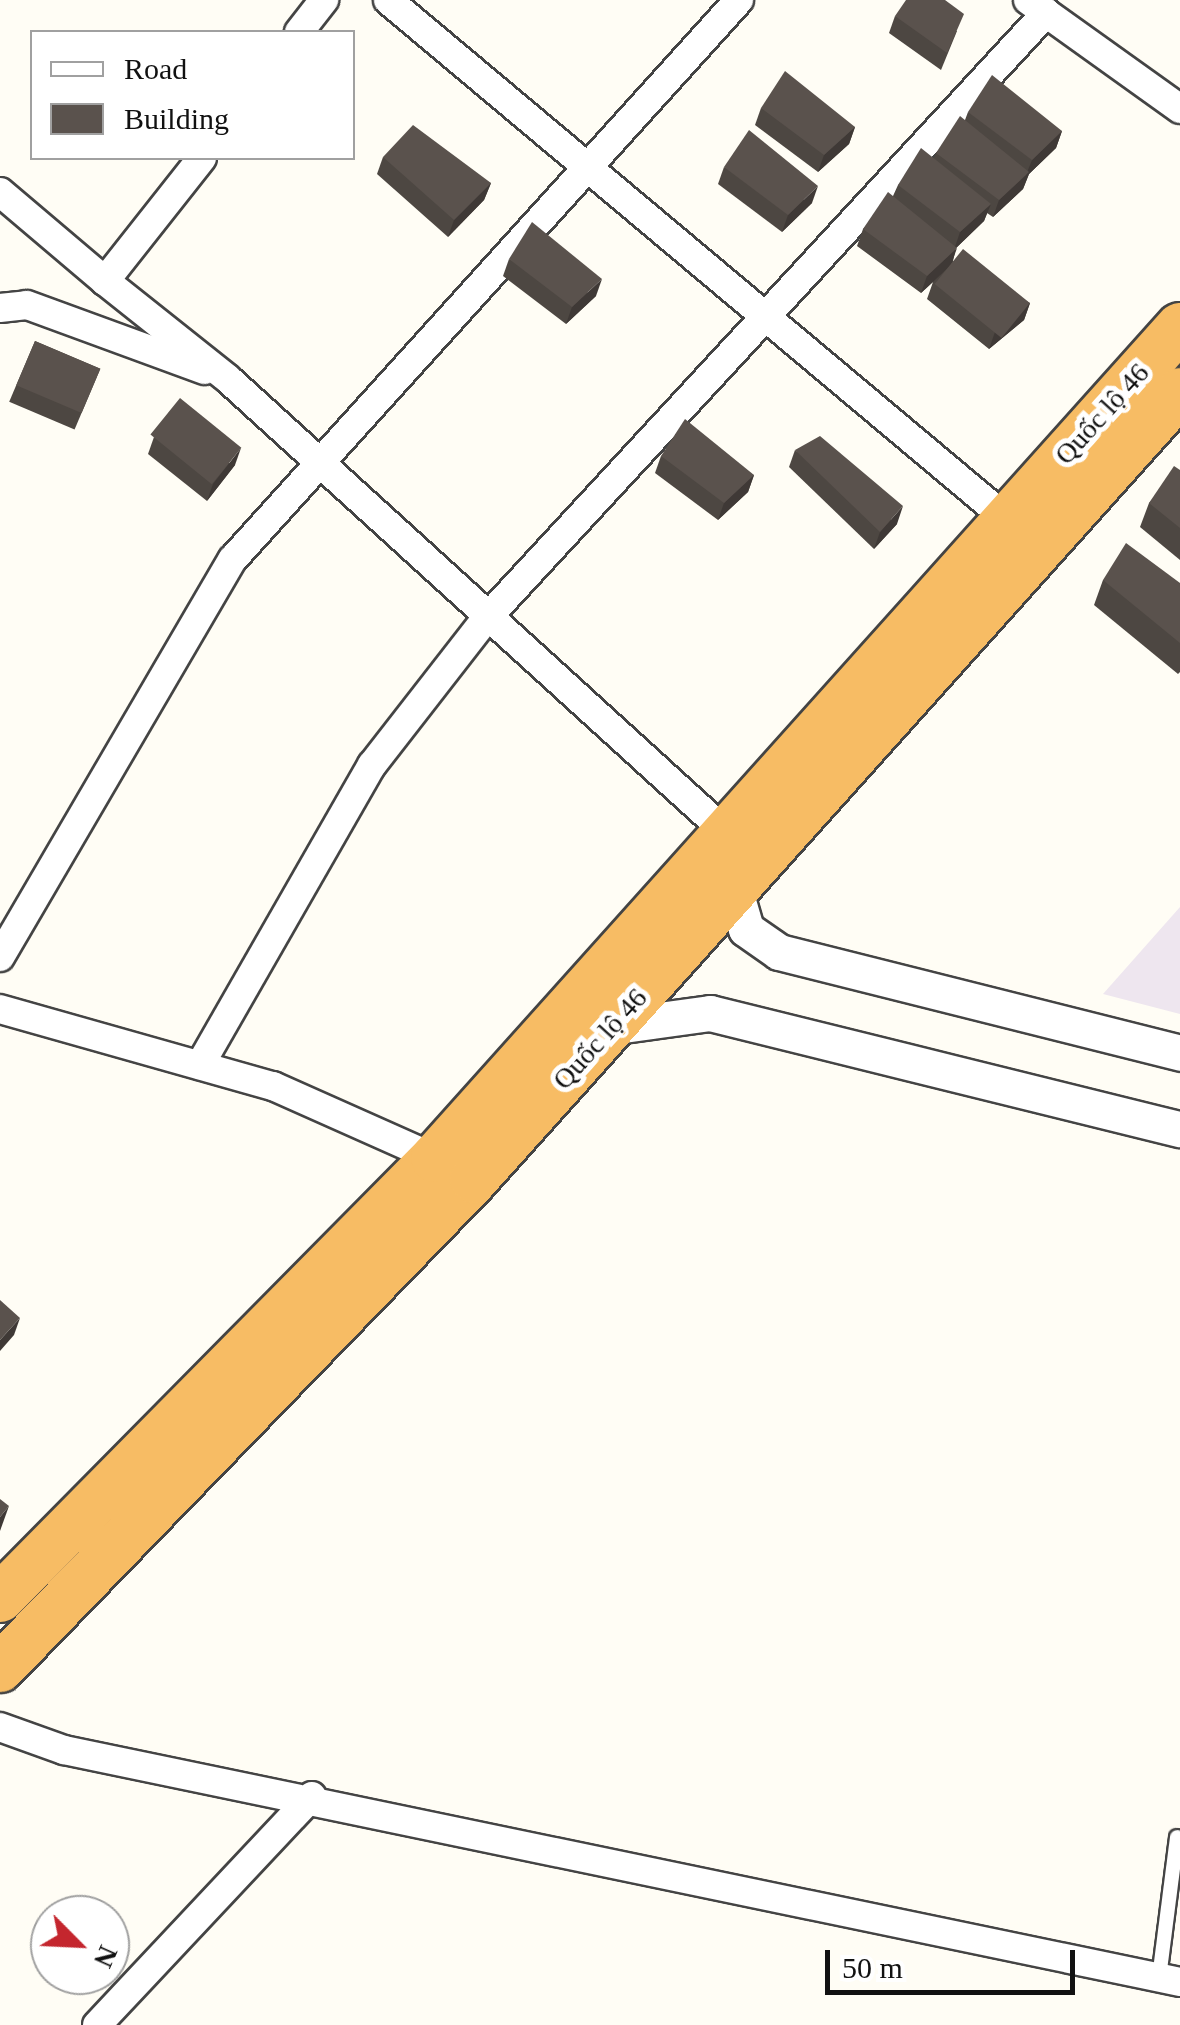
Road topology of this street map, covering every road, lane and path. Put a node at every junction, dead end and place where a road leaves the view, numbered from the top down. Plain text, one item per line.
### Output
1 (324, 0) edge
2 (388, 0) edge
3 (739, 0) edge
4 (1037, 6) edge
5 (301, 30) edge
6 (1180, 109) edge
7 (200, 160) edge
8 (591, 164) junction
9 (0, 192) edge
10 (105, 282) junction
11 (0, 308) edge
12 (768, 314) junction
13 (1180, 327) edge
14 (228, 379) junction
15 (1180, 392) edge
16 (320, 466) junction
17 (1008, 520) junction
18 (485, 620) junction
19 (729, 835) junction
20 (736, 894) junction
21 (0, 957) edge
22 (0, 1009) edge
23 (610, 1027) junction
24 (1180, 1053) edge
25 (200, 1065) junction
26 (1180, 1128) edge
27 (435, 1158) junction
28 (324, 1302) junction
29 (0, 1598) edge
30 (0, 1668) edge
31 (0, 1728) edge
32 (312, 1796) junction
33 (1176, 1837) dead end
34 (1169, 1980) edge
35 (97, 2025) edge

1 - 5 street
2 - 8 street
3 - 8 street
4 - 6 street
4 - 12 street
7 - 10 street
8 - 12 street
8 - 16 street
9 - 10 street
10 - 14 street
11 - 14 street
12 - 17 street
12 - 18 street
13 - 17 highway, Quốc lộ 46
14 - 16 street
15 - 20 highway, Quốc lộ 46
16 - 18 street
16 - 21 street
17 - 19 highway, Quốc lộ 46
18 - 19 street
18 - 25 street
19 - 27 highway, Quốc lộ 46
20 - 23 highway, Quốc lộ 46
20 - 24 street
22 - 25 street
23 - 26 street
23 - 28 highway, Quốc lộ 46
25 - 27 street
27 - 28 highway, Quốc lộ 46
28 - 29 highway, Quốc lộ 46
28 - 30 highway, Quốc lộ 46
31 - 32 street
32 - 34 street
32 - 35 street
33 - 34 lane

